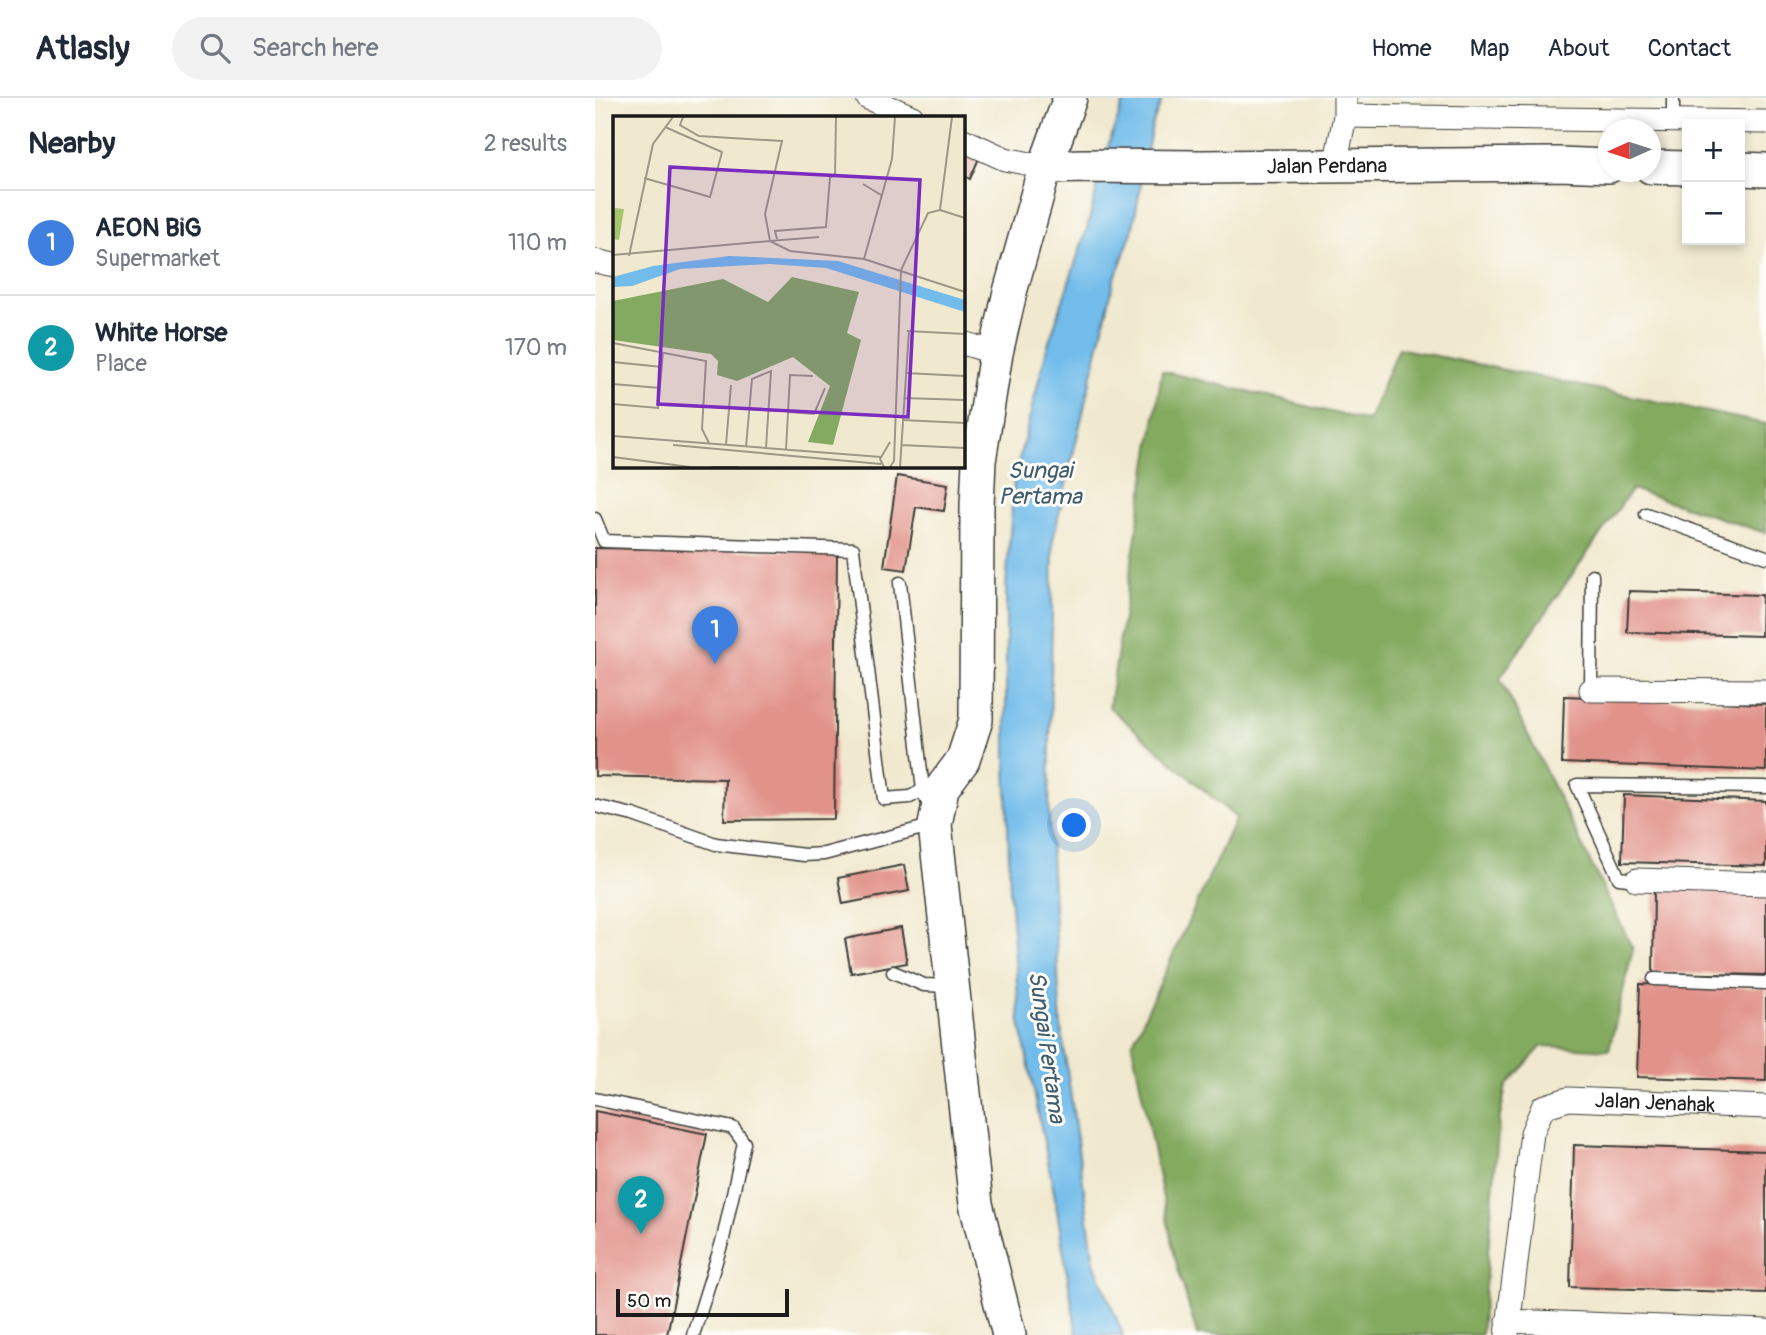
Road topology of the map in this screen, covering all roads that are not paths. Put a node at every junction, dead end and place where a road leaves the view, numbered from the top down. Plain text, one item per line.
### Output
1 (868, 98) edge
2 (1070, 98) edge
3 (1673, 98) edge
4 (1345, 107) edge
5 (1553, 109) edge
6 (910, 116) edge
7 (1673, 121) junction
8 (1766, 122) edge
9 (964, 140) edge
10 (1335, 166) junction
11 (1598, 166) edge
12 (1045, 167) junction
13 (1661, 167) edge
14 (1682, 167) edge
15 (1745, 169) edge
16 (1766, 170) edge
17 (595, 261) edge
18 (613, 265) edge
19 (964, 343) edge
20 (996, 353) junction
21 (1646, 513) dead end
22 (595, 519) edge
23 (1766, 557) edge
24 (1592, 575) dead end
25 (900, 583) dead end
26 (1591, 690) joint
27 (1766, 691) edge
28 (1766, 787) edge
29 (923, 790) junction
30 (595, 806) edge
31 (935, 825) junction
32 (1637, 880) joint
33 (1766, 884) edge
34 (893, 972) dead end
35 (1654, 979) dead end
36 (1766, 982) edge
37 (953, 986) junction
38 (595, 1099) edge
39 (1766, 1107) edge
40 (1508, 1328) edge
41 (1583, 1330) edge
42 (1766, 1331) edge
43 (1686, 1332) edge
44 (693, 1335) edge
45 (1009, 1335) edge

1 - 6 street
2 - 12 street
3 - 7 lane
4 - 5 street
4 - 10 street
5 - 7 street
7 - 8 street
9 - 12 street
10 - 11 street, Jalan Perdana
10 - 12 street, Jalan Perdana
12 - 20 street
13 - 14 street
15 - 16 street
17 - 18 street
19 - 20 street
20 - 31 street
21 - 23 lane
22 - 29 lane
24 - 26 lane
25 - 29 lane
26 - 27 street
28 - 32 lane
29 - 31 lane
30 - 31 lane
31 - 37 street
32 - 33 street
34 - 37 lane
35 - 36 lane
37 - 45 street
38 - 44 lane
39 - 40 street, Jalan Jenahak
40 - 41 street
41 - 43 street
42 - 43 street

